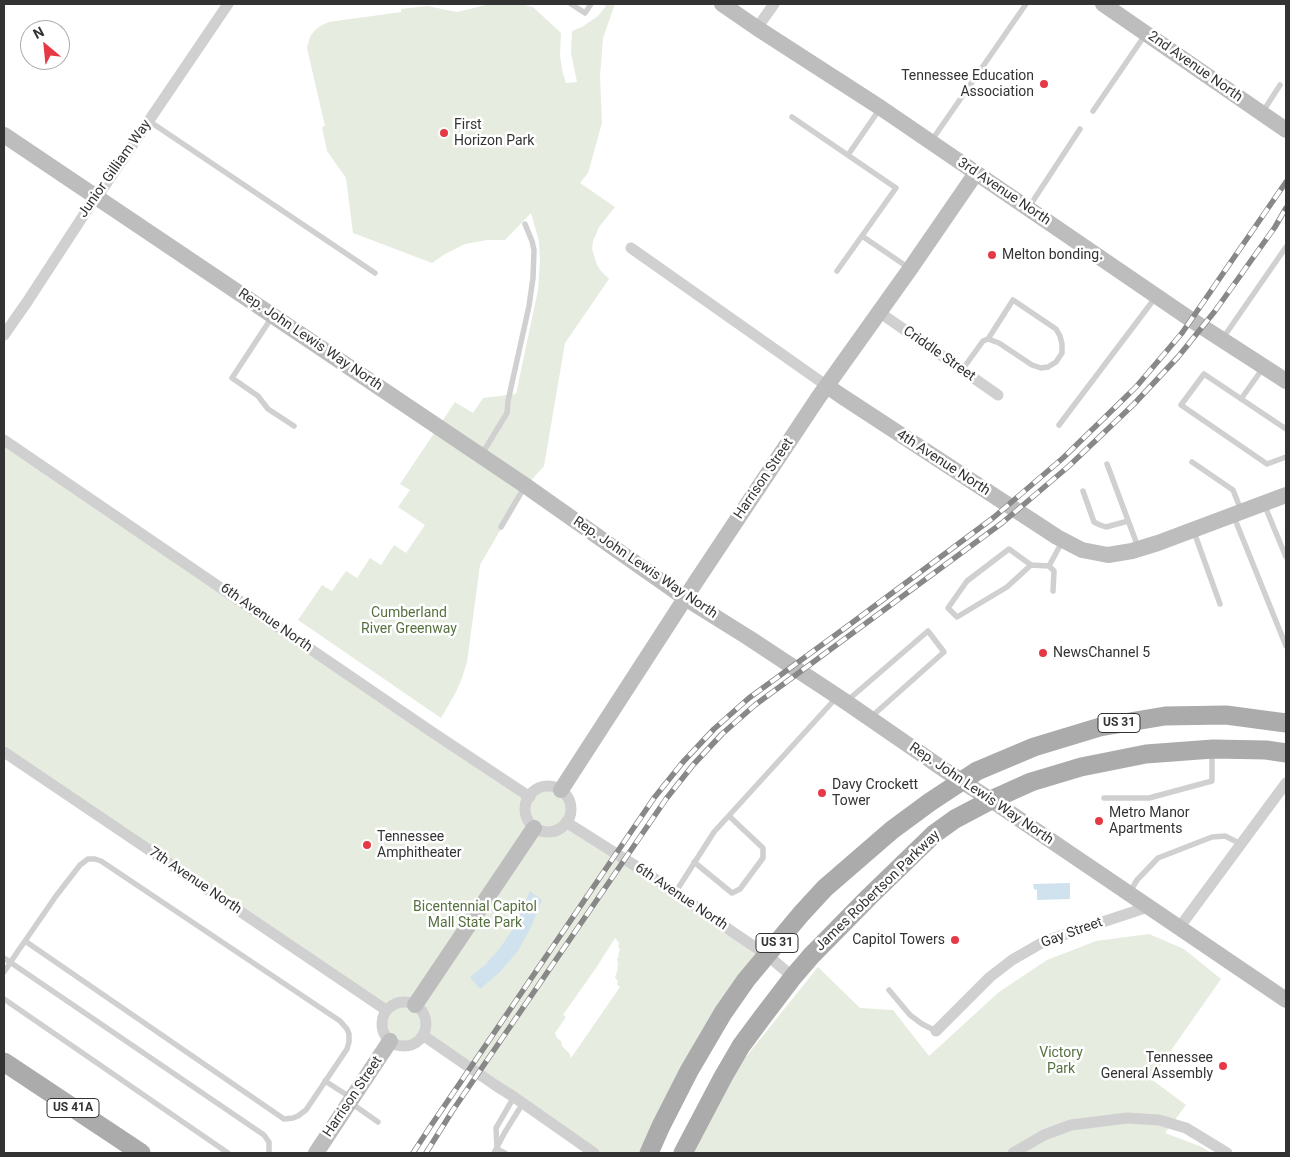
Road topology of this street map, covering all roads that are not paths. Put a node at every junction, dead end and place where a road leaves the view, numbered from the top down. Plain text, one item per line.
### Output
1 (228, 4) edge
2 (571, 4) edge
3 (591, 4) edge
4 (722, 4) edge
5 (774, 4) edge
6 (1026, 4) edge
7 (1103, 4) edge
8 (757, 28) junction
9 (1146, 33) junction
10 (1280, 85) dead end
11 (881, 108) junction
12 (1093, 111) dead end
13 (1262, 113) junction
14 (792, 117) dead end
15 (148, 121) junction
16 (1080, 130) dead end
17 (1286, 130) edge
18 (4, 135) edge
19 (931, 142) junction
20 (848, 155) junction
21 (976, 173) junction
22 (96, 197) junction
23 (1028, 208) junction
24 (525, 224) dead end
25 (862, 236) junction
26 (1286, 247) edge
27 (631, 248) dead end
28 (910, 269) junction
29 (837, 271) dead end
30 (375, 273) dead end
31 (1156, 296) junction
32 (879, 312) junction
33 (273, 316) junction
34 (4, 335) edge
35 (988, 338) junction
36 (1222, 339) junction
37 (1264, 366) junction
38 (962, 370) junction
39 (1286, 380) edge
40 (827, 386) junction
41 (998, 395) dead end
42 (1241, 399) junction
43 (294, 426) dead end
44 (1059, 426) dead end
45 (1286, 429) edge
46 (4, 440) edge
47 (480, 455) junction
48 (1286, 457) edge
49 (1192, 462) dead end
50 (1107, 464) dead end
51 (526, 486) junction
52 (1083, 491) dead end
53 (1286, 495) edge
54 (1264, 503) junction
55 (1237, 513) junction
56 (1128, 520) junction
57 (501, 527) dead end
58 (1193, 530) junction
59 (1063, 540) junction
60 (1138, 550) junction
61 (1286, 557) edge
62 (1030, 565) junction
63 (1049, 566) junction
64 (1053, 591) dead end
65 (685, 598) junction
66 (1220, 604) dead end
67 (1286, 646) edge
68 (842, 699) junction
69 (870, 718) junction
70 (1286, 723) edge
71 (1212, 749) junction
72 (4, 752) edge
73 (1286, 753) edge
74 (962, 781) junction
75 (1286, 783) edge
76 (561, 790) junction
77 (530, 797) junction
78 (1104, 798) dead end
79 (991, 800) junction
80 (729, 816) junction
81 (566, 822) junction
82 (534, 828) junction
83 (1241, 844) junction
84 (694, 862) junction
85 (675, 893) junction
86 (1129, 894) junction
87 (1148, 907) junction
88 (1180, 928) junction
89 (25, 941) junction
90 (766, 955) junction
91 (4, 958) edge
92 (10, 962) junction
93 (4, 972) edge
94 (793, 978) junction
95 (889, 990) dead end
96 (4, 999) edge
97 (1286, 1000) edge
98 (415, 1005) junction
99 (386, 1010) junction
100 (936, 1031) joint
101 (424, 1036) junction
102 (390, 1041) junction
103 (4, 1062) edge
104 (325, 1081) junction
105 (351, 1100) junction
106 (519, 1100) junction
107 (378, 1122) dead end
108 (496, 1151) edge
109 (141, 1153) edge
110 (228, 1153) edge
111 (269, 1153) edge
112 (316, 1153) edge
113 (505, 1153) edge
114 (594, 1153) edge
115 (649, 1153) edge
116 (683, 1153) edge
117 (1013, 1153) edge
118 (1228, 1153) edge

1 - 15 street, Junior Gilliam Way
2 - 3 lane
4 - 8 street, 3rd Avenue North
5 - 8 street
6 - 19 lane
7 - 9 street, 2nd Avenue North
8 - 11 street, 3rd Avenue North
9 - 12 lane
9 - 13 street, 2nd Avenue North
10 - 13 lane
11 - 19 street, 3rd Avenue North
11 - 20 lane
13 - 17 street, 2nd Avenue North
14 - 20 lane
15 - 22 street, Junior Gilliam Way
15 - 30 lane
16 - 23 lane
18 - 22 street, Rep. John Lewis Way North
19 - 21 street, 3rd Avenue North
20 - 25 lane
21 - 23 street, 3rd Avenue North
21 - 28 street, Harrison Street
22 - 33 street, Rep. John Lewis Way North
22 - 34 street, Junior Gilliam Way
23 - 31 street, 3rd Avenue North
24 - 47 lane
25 - 28 lane
25 - 29 lane
26 - 36 lane
27 - 40 street, 4th Avenue North
28 - 32 street, Harrison Street
31 - 36 street, 3rd Avenue North
31 - 44 lane
32 - 38 street, Criddle Street
32 - 40 street, Harrison Street
33 - 43 lane
33 - 47 street, Rep. John Lewis Way North
35 - 35 lane
35 - 38 lane
36 - 37 street, 3rd Avenue North
37 - 39 street, 3rd Avenue North
37 - 42 lane
38 - 41 street, Criddle Street
40 - 59 street, 4th Avenue North
40 - 65 street, Harrison Street
42 - 45 lane
42 - 48 lane
46 - 77 street, 6th Avenue North
47 - 51 street, Rep. John Lewis Way North
49 - 55 lane
50 - 56 lane
51 - 57 lane
51 - 65 street, Rep. John Lewis Way North
52 - 56 lane
53 - 54 street, 4th Avenue North
54 - 55 street, 4th Avenue North
54 - 61 lane
55 - 58 street, 4th Avenue North
55 - 67 lane
56 - 60 lane
58 - 60 street, 4th Avenue North
58 - 66 lane
59 - 60 street, 4th Avenue North
59 - 63 lane
62 - 62 lane
62 - 63 lane
63 - 64 lane
65 - 68 street, Rep. John Lewis Way North
65 - 76 street, Harrison Street
68 - 69 street, Rep. John Lewis Way North
68 - 69 lane
68 - 80 lane
69 - 74 street, Rep. John Lewis Way North
70 - 74 main road, US 31
71 - 73 main road, James Robertson Parkway / US 31
71 - 78 lane
71 - 79 main road, James Robertson Parkway / US 31
72 - 99 street, 7th Avenue North
74 - 79 street, Rep. John Lewis Way North
74 - 90 main road, US 31
75 - 83 street
76 - 77 street
76 - 81 street
77 - 82 street
79 - 86 street, Rep. John Lewis Way North
79 - 94 main road, James Robertson Parkway / US 31
80 - 84 lane
80 - 84 lane
81 - 82 street
81 - 85 street, 6th Avenue North
82 - 98 street
83 - 86 lane
83 - 88 street
84 - 85 lane
85 - 90 street, 6th Avenue North
86 - 87 street, Rep. John Lewis Way North
87 - 88 street, Rep. John Lewis Way North
87 - 100 street, Gay Street
88 - 97 street, Rep. John Lewis Way North
89 - 92 lane
89 - 104 lane
89 - 104 lane
90 - 94 street, 6th Avenue North
90 - 115 main road, US 31
91 - 92 lane
92 - 93 lane
92 - 111 lane
94 - 116 main road, James Robertson Parkway / US 31
95 - 100 lane
96 - 110 lane
98 - 99 street
98 - 101 street
99 - 102 street
101 - 102 street
101 - 106 street
102 - 105 street, Harrison Street
103 - 109 main road, US 41A
104 - 105 lane
105 - 107 lane
105 - 112 street, Harrison Street
106 - 108 lane
106 - 108 lane
106 - 114 street
108 - 113 lane
117 - 118 street

